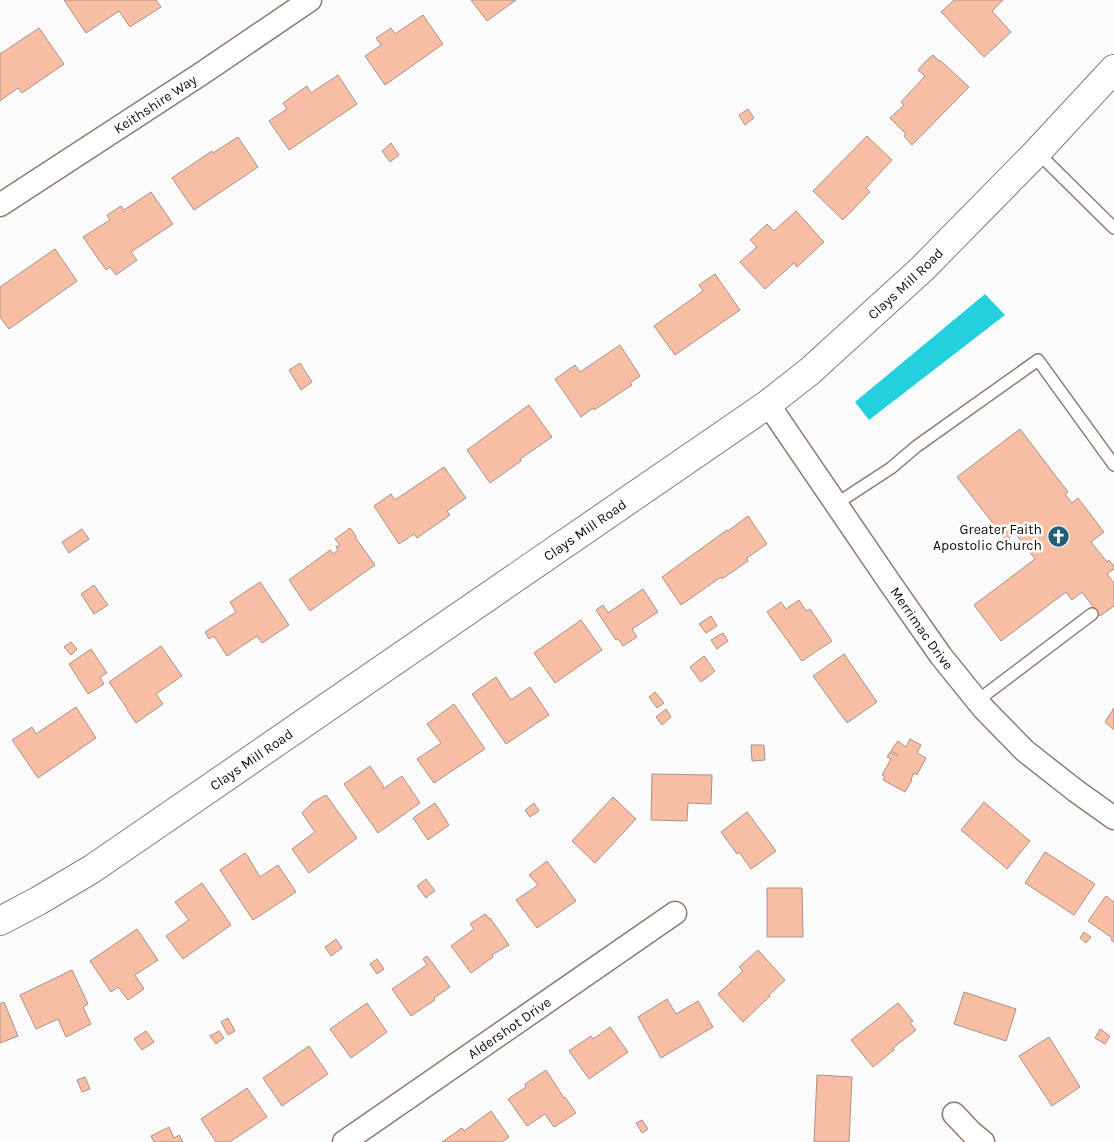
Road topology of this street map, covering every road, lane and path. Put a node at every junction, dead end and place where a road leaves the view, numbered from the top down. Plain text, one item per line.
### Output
1 (310, 0) edge
2 (1114, 69) edge
3 (1037, 152) junction
4 (0, 205) edge
5 (1114, 228) edge
6 (768, 404) junction
7 (1114, 465) edge
8 (836, 504) junction
9 (1092, 614) dead end
10 (977, 701) junction
11 (1114, 818) edge
12 (675, 913) dead end
13 (0, 921) edge
14 (954, 1114) dead end
15 (344, 1142) edge
16 (983, 1142) edge

1 - 4 street, Keithshire Way
2 - 3 main road, Clays Mill Road
3 - 5 lane
3 - 6 main road, Clays Mill Road
6 - 8 street, Merrimac Drive
6 - 13 main road, Clays Mill Road
7 - 8 lane
8 - 10 street, Merrimac Drive
9 - 10 lane
10 - 11 street, Merrimac Drive
12 - 15 street, Aldershot Drive
14 - 16 street

